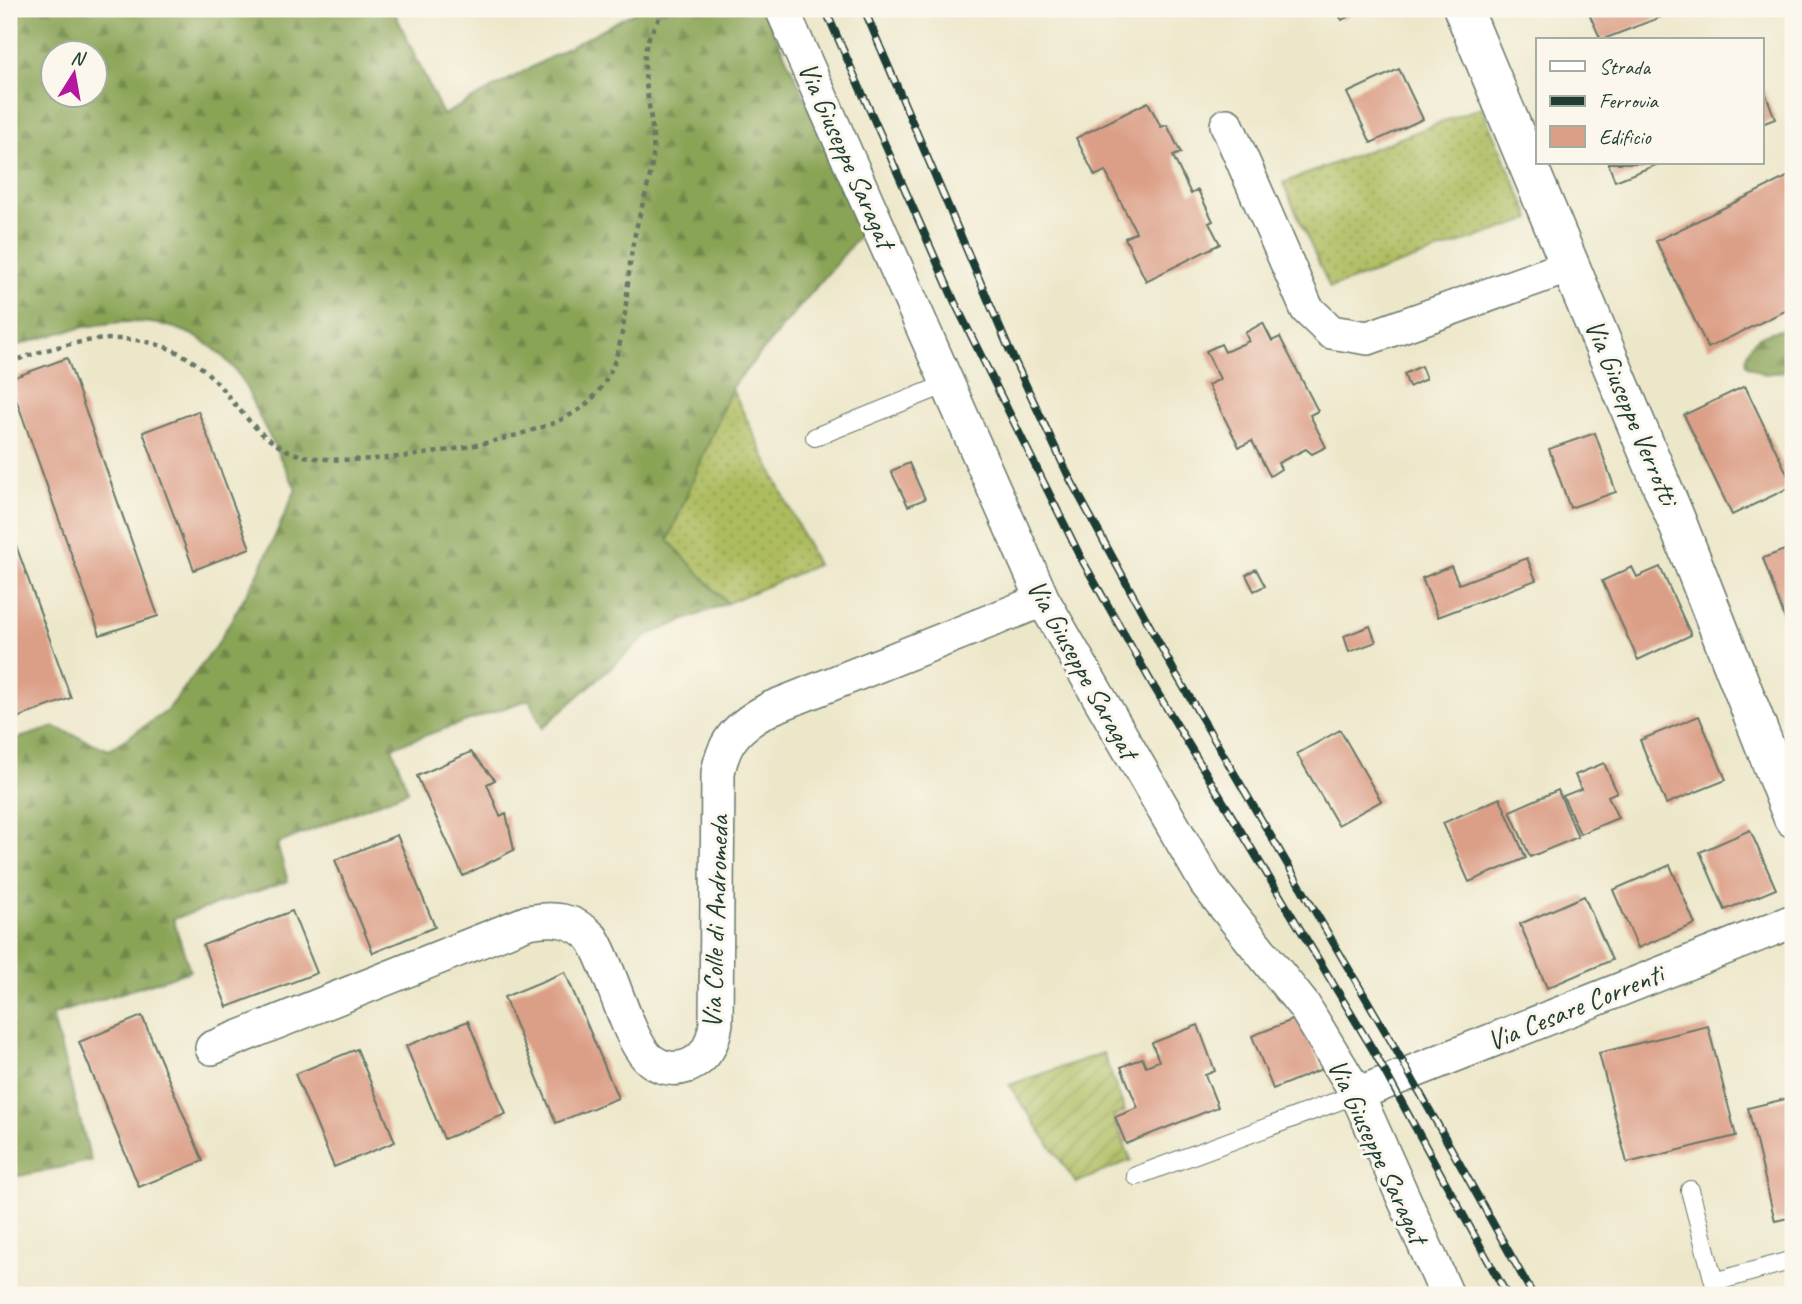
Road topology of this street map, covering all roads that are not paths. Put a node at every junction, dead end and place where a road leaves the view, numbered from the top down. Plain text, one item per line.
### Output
1 (782, 9) edge
2 (1463, 9) edge
3 (1227, 125) dead end
4 (1570, 266) junction
5 (947, 384) junction
6 (815, 437) dead end
7 (1043, 600) junction
8 (1793, 818) edge
9 (1793, 921) edge
10 (212, 1048) dead end
11 (1357, 1094) junction
12 (1136, 1177) dead end
13 (1690, 1190) dead end
14 (1793, 1260) edge
15 (1447, 1295) edge

1 - 5 street, Via Giuseppe Saragat
2 - 4 street, Via Giuseppe Verrotti
3 - 4 street
4 - 8 street, Via Giuseppe Verrotti
5 - 6 lane
5 - 7 street, Via Giuseppe Saragat
7 - 10 street, Via Colle di Andromeda
7 - 11 street, Via Giuseppe Saragat
9 - 11 street, Via Cesare Correnti
11 - 12 lane
11 - 15 street, Via Giuseppe Saragat
13 - 14 lane

